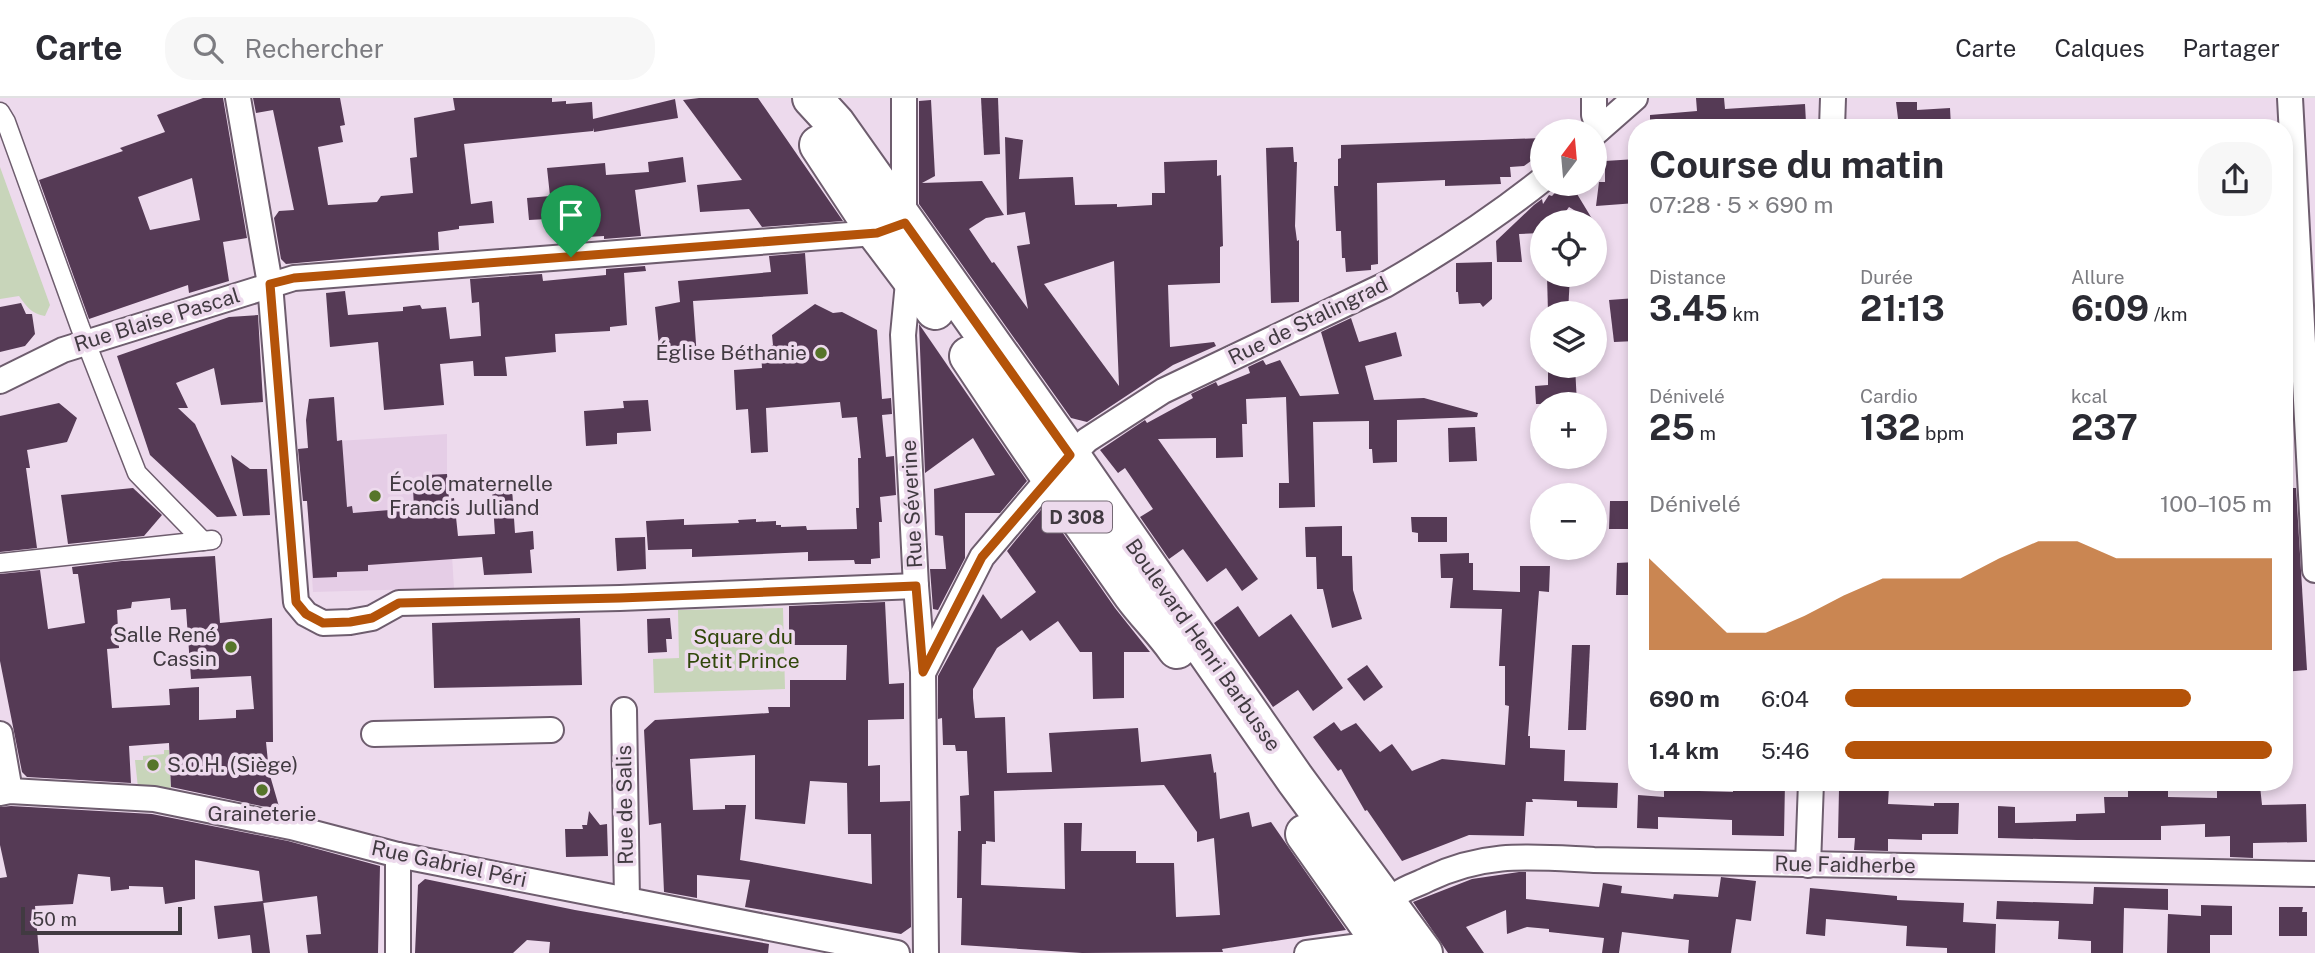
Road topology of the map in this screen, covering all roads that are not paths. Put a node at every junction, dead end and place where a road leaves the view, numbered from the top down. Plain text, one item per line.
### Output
1 (239, 98) edge
2 (791, 98) edge
3 (812, 98) edge
4 (904, 98) edge
5 (1594, 98) edge
6 (1635, 98) edge
7 (1833, 98) edge
8 (2290, 98) edge
9 (3, 117) edge
10 (1595, 119) edge
11 (1832, 119) edge
12 (2291, 119) edge
13 (1607, 123) edge
14 (2293, 155) edge
15 (1530, 189) edge
16 (891, 228) junction
17 (909, 276) junction
18 (270, 284) junction
19 (87, 342) junction
20 (0, 381) edge
21 (1060, 466) junction
22 (0, 563) edge
23 (2315, 570) edge
24 (916, 586) junction
25 (923, 672) junction
26 (624, 710) dead end
27 (551, 730) dead end
28 (0, 734) edge
29 (374, 734) dead end
30 (1811, 791) edge
31 (5, 792) edge
32 (398, 855) junction
33 (1808, 865) junction
34 (2315, 874) edge
35 (627, 900) junction
36 (1383, 929) edge
37 (398, 953) edge
38 (897, 953) edge
39 (926, 953) edge
40 (1307, 953) edge
41 (1423, 953) edge

1 - 18 street
2 - 16 main road, Boulevard Henri Barbusse / D 308
3 - 16 main road, Boulevard Henri Barbusse / D 308
4 - 16 street
5 - 10 street
6 - 13 street
7 - 11 street
8 - 12 street
9 - 19 street
14 - 23 street
15 - 21 street, Rue de Stalingrad
16 - 17 main road, Boulevard Henri Barbusse / D 308
16 - 18 street, Rue Blaise Pascal
16 - 21 main road, Boulevard Henri Barbusse / D 308
17 - 21 main road, Boulevard Henri Barbusse / D 308
17 - 24 street, Rue Séverine
18 - 19 street, Rue Blaise Pascal
18 - 24 street
19 - 20 street, Rue Blaise Pascal
19 - 22 street
21 - 25 street, Rue de Stalingrad
21 - 36 main road, Boulevard Henri Barbusse / D 308
24 - 25 street, Rue Séverine
25 - 39 street, Rue Séverine
26 - 35 street, Rue de Salis
27 - 29 street
28 - 31 street
30 - 33 street
31 - 32 street, Rue Gabriel Péri
32 - 35 street, Rue Gabriel Péri
32 - 37 street
33 - 34 street, Rue Faidherbe
33 - 36 street, Rue Faidherbe
35 - 38 street, Rue Gabriel Péri
36 - 40 street, Rue Faidherbe
36 - 41 main road, Boulevard Henri Barbusse / D 308

